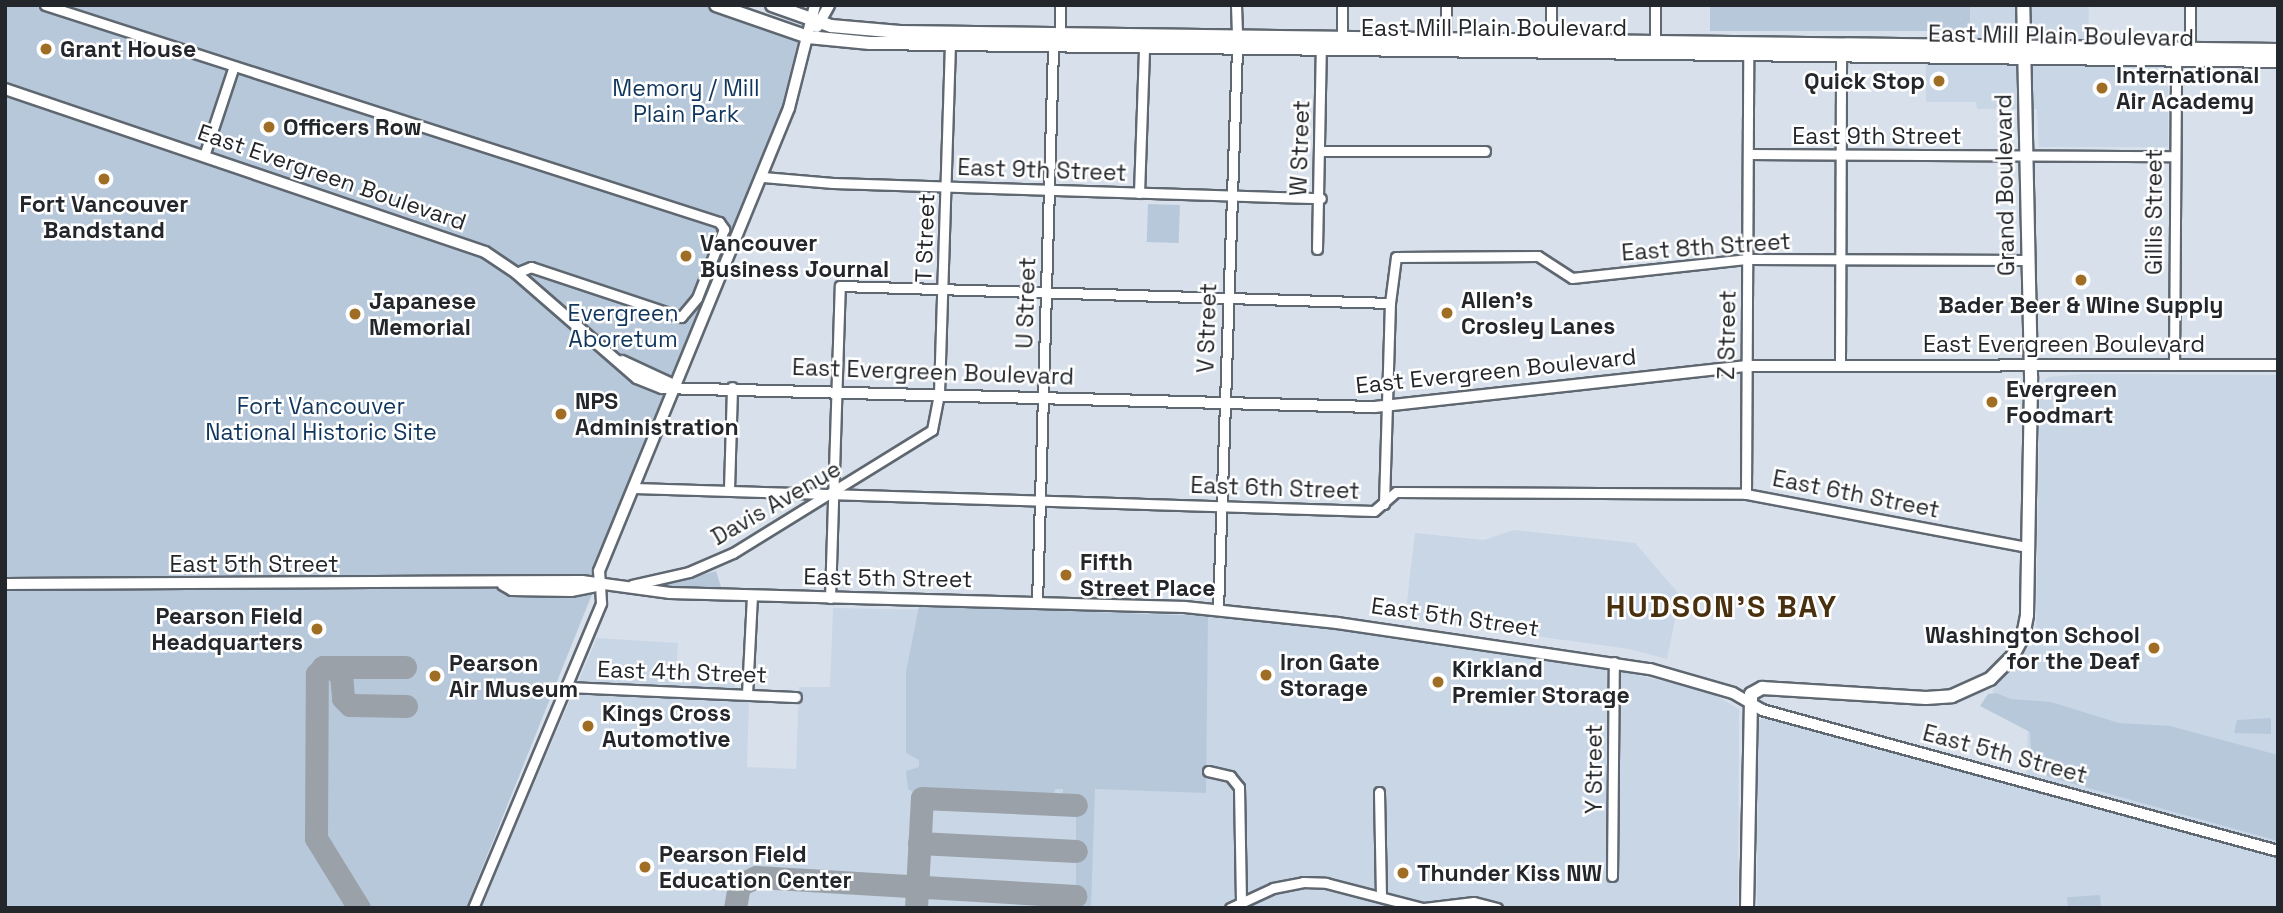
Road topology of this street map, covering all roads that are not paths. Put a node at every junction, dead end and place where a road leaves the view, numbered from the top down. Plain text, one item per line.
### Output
1 (45, 5) edge
2 (716, 5) edge
3 (772, 5) edge
4 (815, 5) edge
5 (829, 5) edge
6 (1060, 5) edge
7 (1236, 5) edge
8 (1342, 5) edge
9 (1446, 5) edge
10 (1551, 5) edge
11 (1655, 5) edge
12 (2023, 5) edge
13 (2190, 5) edge
14 (815, 21) junction
15 (808, 37) junction
16 (1342, 38) junction
17 (1446, 38) junction
18 (1551, 39) junction
19 (1655, 39) junction
20 (1057, 41) junction
21 (1237, 43) junction
22 (950, 45) junction
23 (1144, 47) junction
24 (1321, 48) junction
25 (2190, 49) junction
26 (2023, 50) junction
27 (2278, 50) edge
28 (1748, 51) junction
29 (1841, 53) junction
30 (2176, 59) junction
31 (2278, 61) edge
32 (233, 69) junction
33 (5, 89) edge
34 (1321, 151) junction
35 (1485, 151) dead end
36 (1748, 155) junction
37 (204, 156) junction
38 (1841, 156) junction
39 (2027, 156) junction
40 (2174, 156) junction
41 (763, 177) junction
42 (946, 186) junction
43 (1049, 190) junction
44 (1139, 193) junction
45 (1230, 195) junction
46 (1321, 198) junction
47 (1317, 249) dead end
48 (1748, 259) junction
49 (1840, 260) junction
50 (2028, 260) junction
51 (516, 273) junction
52 (943, 290) junction
53 (1046, 293) junction
54 (1228, 300) junction
55 (1390, 303) junction
56 (1840, 364) junction
57 (2028, 364) junction
58 (2174, 365) junction
59 (2278, 365) edge
60 (1745, 366) junction
61 (676, 386) junction
62 (732, 387) junction
63 (836, 390) junction
64 (939, 393) junction
65 (1042, 396) junction
66 (1224, 402) junction
67 (1386, 405) junction
68 (931, 432) joint
69 (634, 488) junction
70 (729, 489) junction
71 (832, 494) junction
72 (1746, 494) junction
73 (1040, 500) junction
74 (1384, 505) junction
75 (1220, 506) junction
76 (2027, 547) junction
77 (5, 584) edge
78 (600, 585) junction
79 (631, 586) junction
80 (752, 596) junction
81 (830, 598) junction
82 (1037, 603) junction
83 (1218, 609) junction
84 (1614, 662) junction
85 (566, 687) junction
86 (747, 694) junction
87 (796, 697) dead end
88 (1748, 701) junction
89 (1208, 771) dead end
90 (1379, 792) dead end
91 (2278, 851) edge
92 (1612, 876) dead end
93 (1381, 895) junction
94 (1241, 902) junction
95 (473, 908) edge
96 (1230, 908) edge
97 (1423, 908) edge
98 (1497, 908) edge
99 (1746, 908) edge

1 - 32 street
2 - 15 main road, East Mill Plain Boulevard
3 - 14 main road, East Mill Plain Boulevard
4 - 14 street
5 - 14 street
6 - 20 street, U Street
7 - 21 street, V Street
8 - 16 street
9 - 17 street
10 - 18 street
11 - 19 street
12 - 26 main road, Grand Boulevard
13 - 25 street
14 - 15 street
14 - 20 main road, East Mill Plain Boulevard
15 - 22 main road, East Mill Plain Boulevard
15 - 41 street
16 - 17 main road, East Mill Plain Boulevard
16 - 21 main road, East Mill Plain Boulevard
17 - 18 main road, East Mill Plain Boulevard
18 - 19 main road, East Mill Plain Boulevard
19 - 26 main road, East Mill Plain Boulevard
20 - 21 main road, East Mill Plain Boulevard
20 - 22 main road, East Mill Plain Boulevard
20 - 23 main road, East Mill Plain Boulevard
20 - 43 street, U Street
21 - 23 main road, East Mill Plain Boulevard
21 - 24 main road, East Mill Plain Boulevard
21 - 45 street, V Street
22 - 42 street, T Street
23 - 44 street
24 - 28 main road, East Mill Plain Boulevard
24 - 34 street, W Street
25 - 26 main road, East Mill Plain Boulevard
25 - 27 main road, East Mill Plain Boulevard
26 - 29 main road, East Mill Plain Boulevard
26 - 30 main road, East Mill Plain Boulevard
26 - 39 main road, Grand Boulevard
28 - 29 main road, East Mill Plain Boulevard
28 - 36 street, Z Street
29 - 38 street
30 - 31 main road, East Mill Plain Boulevard
30 - 40 street, Gillis Street
32 - 37 street
32 - 51 street
33 - 37 street, East Evergreen Boulevard
34 - 35 street
34 - 46 street, W Street
36 - 38 street, East 9th Street
36 - 48 street, Z Street
37 - 51 street, East Evergreen Boulevard
38 - 39 street, East 9th Street
38 - 49 street
39 - 40 street, East 9th Street
39 - 50 main road, Grand Boulevard
40 - 58 street, Gillis Street
41 - 42 street, East 9th Street
41 - 61 street
42 - 43 street, East 9th Street
42 - 52 street, T Street
43 - 44 street, East 9th Street
43 - 53 street, U Street
44 - 45 street, East 9th Street
45 - 46 street, East 9th Street
45 - 54 street, V Street
46 - 47 street, W Street
48 - 49 street, East 8th Street
48 - 55 street, East 8th Street
48 - 60 street, Z Street
49 - 50 street, East 8th Street
49 - 56 street
50 - 57 main road, Grand Boulevard
51 - 61 street, East Evergreen Boulevard
52 - 53 street
52 - 63 street
52 - 64 street, T Street
53 - 54 street
53 - 65 street, U Street
54 - 55 street
54 - 66 street, V Street
55 - 67 street
56 - 57 street, East Evergreen Boulevard
56 - 60 street, East Evergreen Boulevard
57 - 58 street, East Evergreen Boulevard
57 - 76 main road, Grand Boulevard
58 - 59 street, East Evergreen Boulevard
60 - 67 street, East Evergreen Boulevard
60 - 72 street, Z Street
61 - 62 street, East Evergreen Boulevard
61 - 69 street
62 - 63 street, East Evergreen Boulevard
62 - 70 street
63 - 64 street, East Evergreen Boulevard
63 - 71 street
64 - 65 street, East Evergreen Boulevard
64 - 68 street, T Street
65 - 66 street, East Evergreen Boulevard
65 - 73 street, U Street
66 - 67 street, East Evergreen Boulevard
66 - 75 street, V Street
67 - 74 street
68 - 71 street, Davis Avenue
69 - 70 street, East 6th Street
69 - 78 street
70 - 71 street, East 6th Street
71 - 73 street, East 6th Street
71 - 79 street, Davis Avenue
71 - 81 street
72 - 74 street, East 6th Street
72 - 76 street, East 6th Street
73 - 75 street, East 6th Street
73 - 82 street, U Street
74 - 75 street, East 6th Street
75 - 83 street, V Street
76 - 88 main road, Grand Boulevard
77 - 78 street, East 5th Street
78 - 79 street, East 5th Street
78 - 85 street
79 - 80 street, East 5th Street
80 - 81 street, East 5th Street
80 - 86 street
81 - 82 street, East 5th Street
82 - 83 street, East 5th Street
83 - 84 street, East 5th Street
84 - 88 street, East 5th Street
84 - 92 street, Y Street
85 - 86 street, East 4th Street
85 - 95 street
86 - 87 street, East 4th Street
88 - 91 street, East 5th Street
88 - 99 main road
89 - 94 street
90 - 93 street
93 - 94 street
93 - 97 street
94 - 96 street
97 - 98 street

